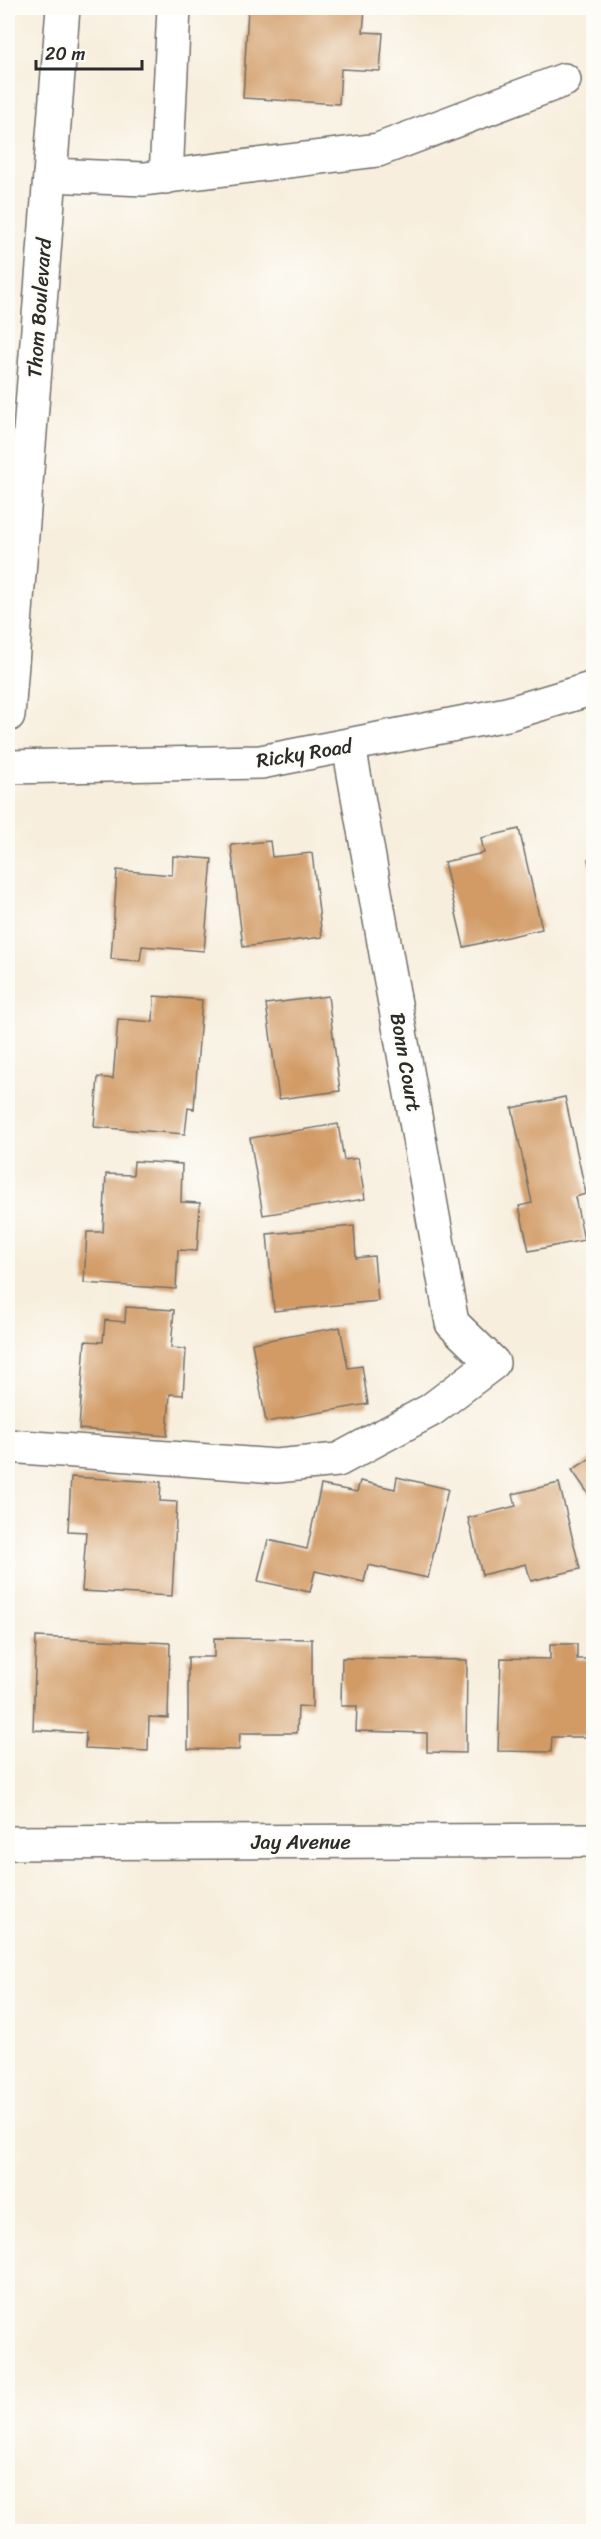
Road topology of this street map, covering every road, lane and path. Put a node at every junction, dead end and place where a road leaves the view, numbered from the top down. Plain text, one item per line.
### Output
1 (63, 8) edge
2 (174, 8) edge
3 (564, 80) dead end
4 (50, 175) junction
5 (166, 177) junction
6 (594, 688) edge
7 (8, 715) edge
8 (349, 746) junction
9 (8, 767) edge
10 (8, 1446) edge
11 (594, 1840) edge
12 (8, 1843) edge

1 - 4 street, Thom Boulevard
2 - 5 street
3 - 5 street
4 - 5 street
4 - 7 street, Thom Boulevard
6 - 8 street, Ricky Road
8 - 9 street, Ricky Road
8 - 10 street, Bonn Court
11 - 12 street, Jay Avenue

